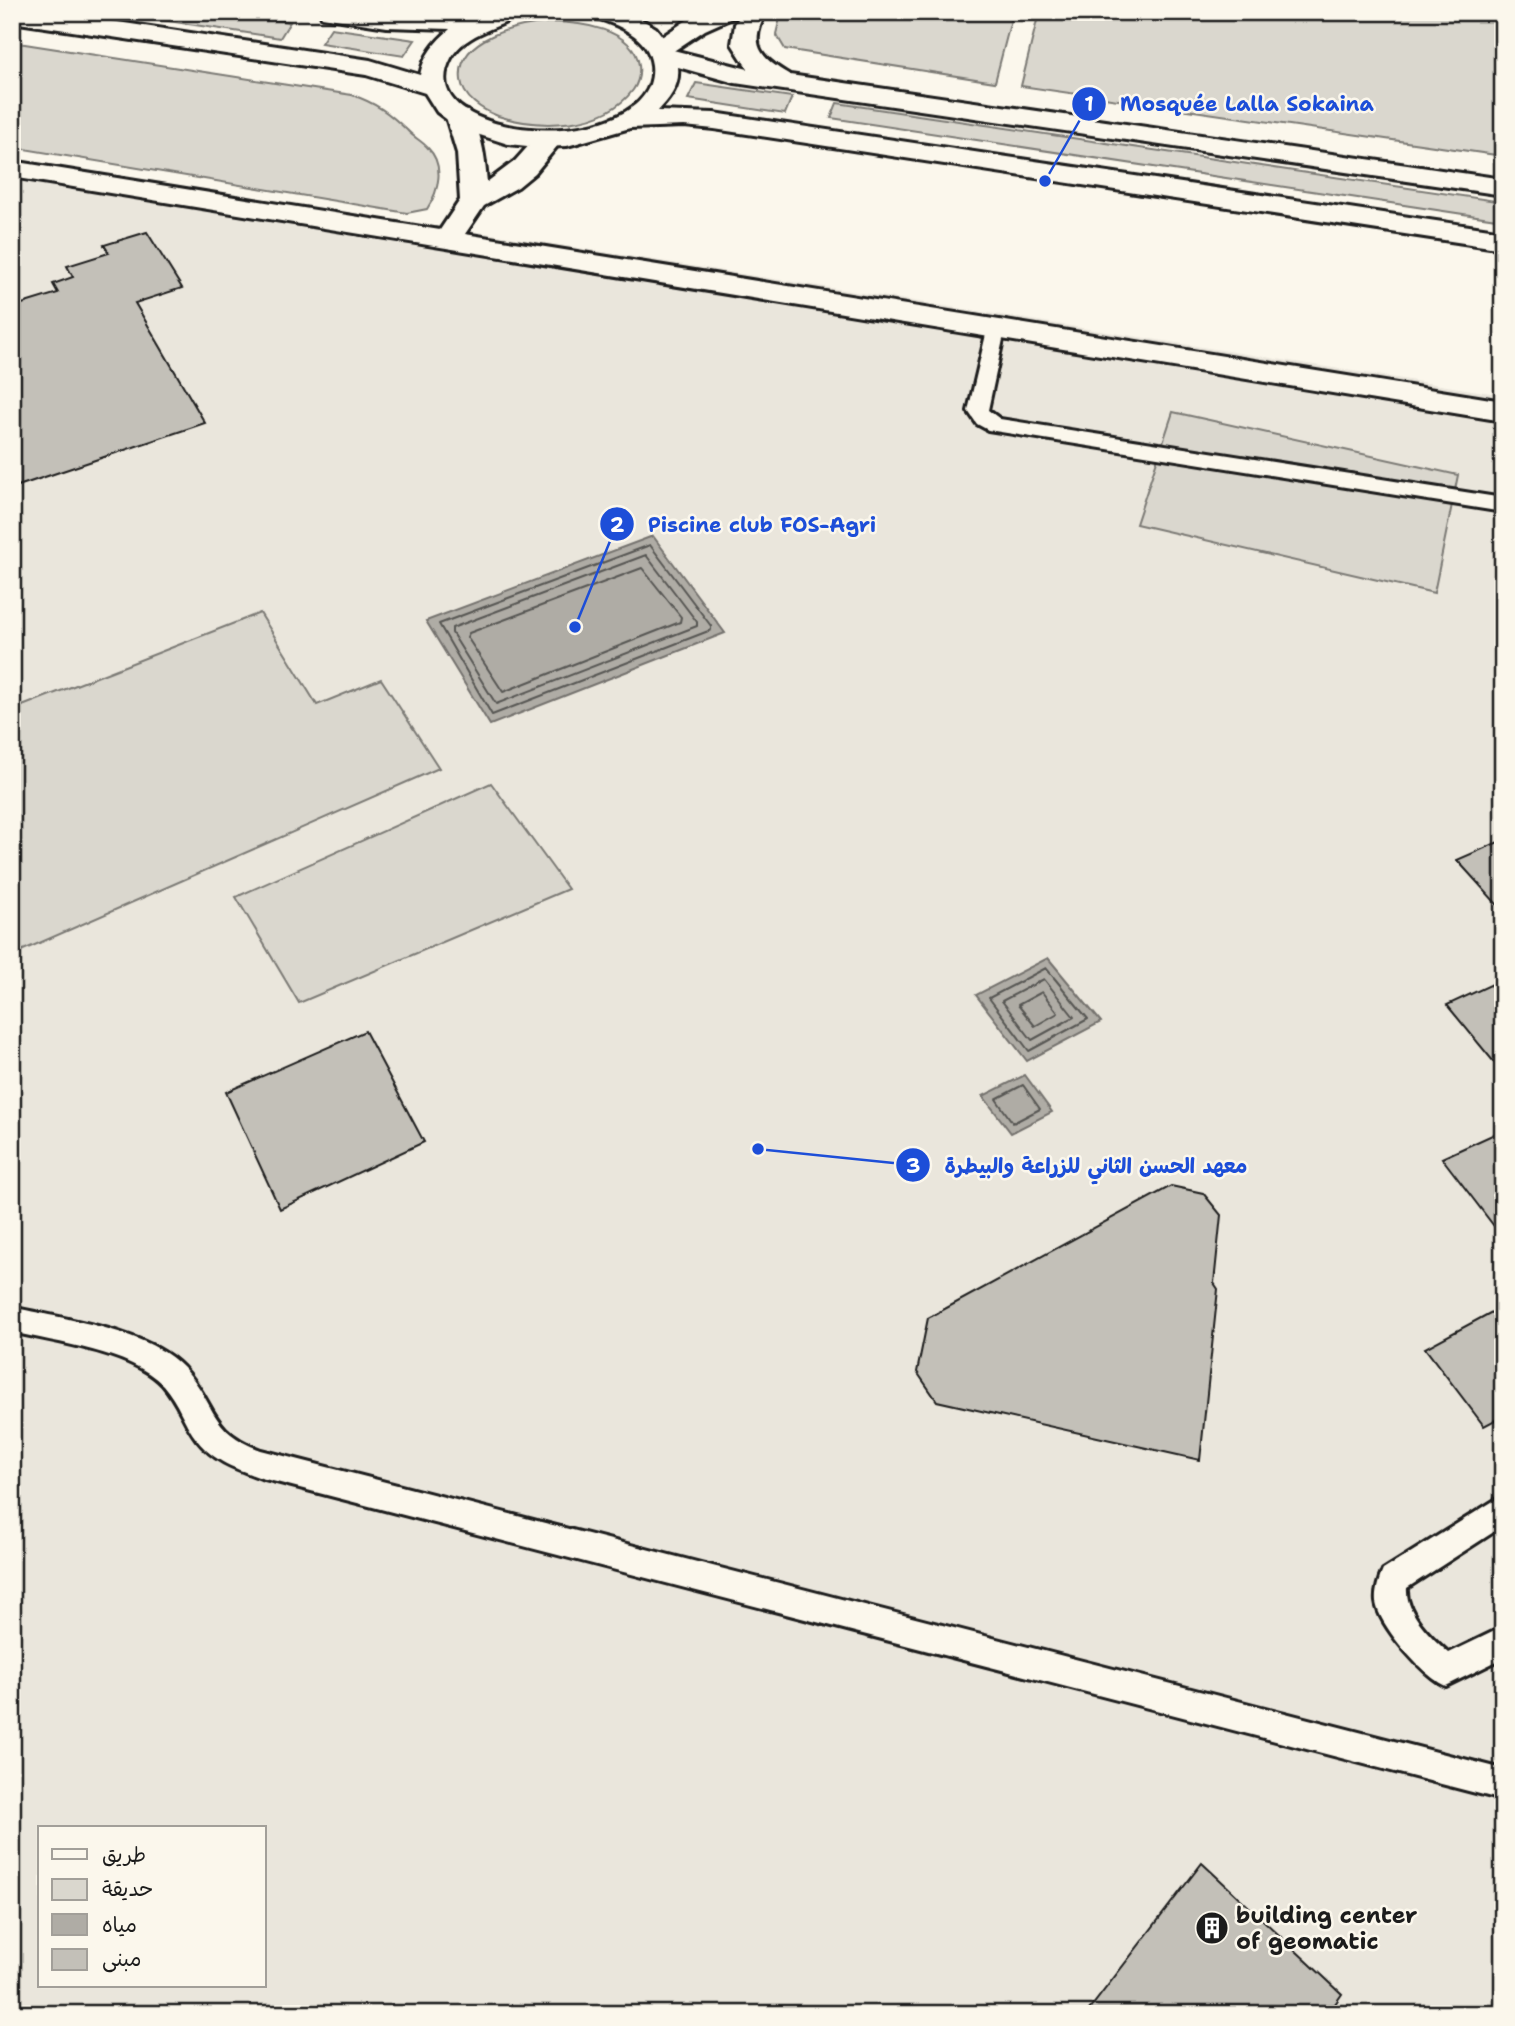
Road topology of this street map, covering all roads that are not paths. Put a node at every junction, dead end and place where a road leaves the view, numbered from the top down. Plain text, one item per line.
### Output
1 (331, 12) edge
2 (603, 12) edge
3 (725, 12) edge
4 (755, 12) edge
5 (12, 14) edge
6 (499, 15) edge
7 (662, 52) junction
8 (783, 82) junction
9 (435, 88) junction
10 (459, 117) junction
11 (626, 120) junction
12 (550, 139) junction
13 (12, 169) edge
14 (1503, 187) edge
15 (474, 200) junction
16 (1503, 240) edge
17 (446, 241) junction
18 (996, 330) junction
19 (1503, 411) edge
20 (1503, 505) edge
21 (12, 1319) edge
22 (1503, 1509) edge
23 (1503, 1642) edge
24 (1503, 1785) edge

1 - 6 main road
2 - 7 main road
3 - 7 main road
4 - 8 main road
5 - 9 main road
6 - 9 main road
7 - 8 main road
7 - 11 main road
8 - 14 main road
9 - 10 main road
10 - 12 main road
10 - 15 main road
11 - 12 main road
11 - 16 main road
12 - 15 main road
13 - 17 main road
15 - 17 main road
17 - 18 main road
18 - 19 main road
18 - 20 lane
21 - 24 lane
22 - 23 lane

